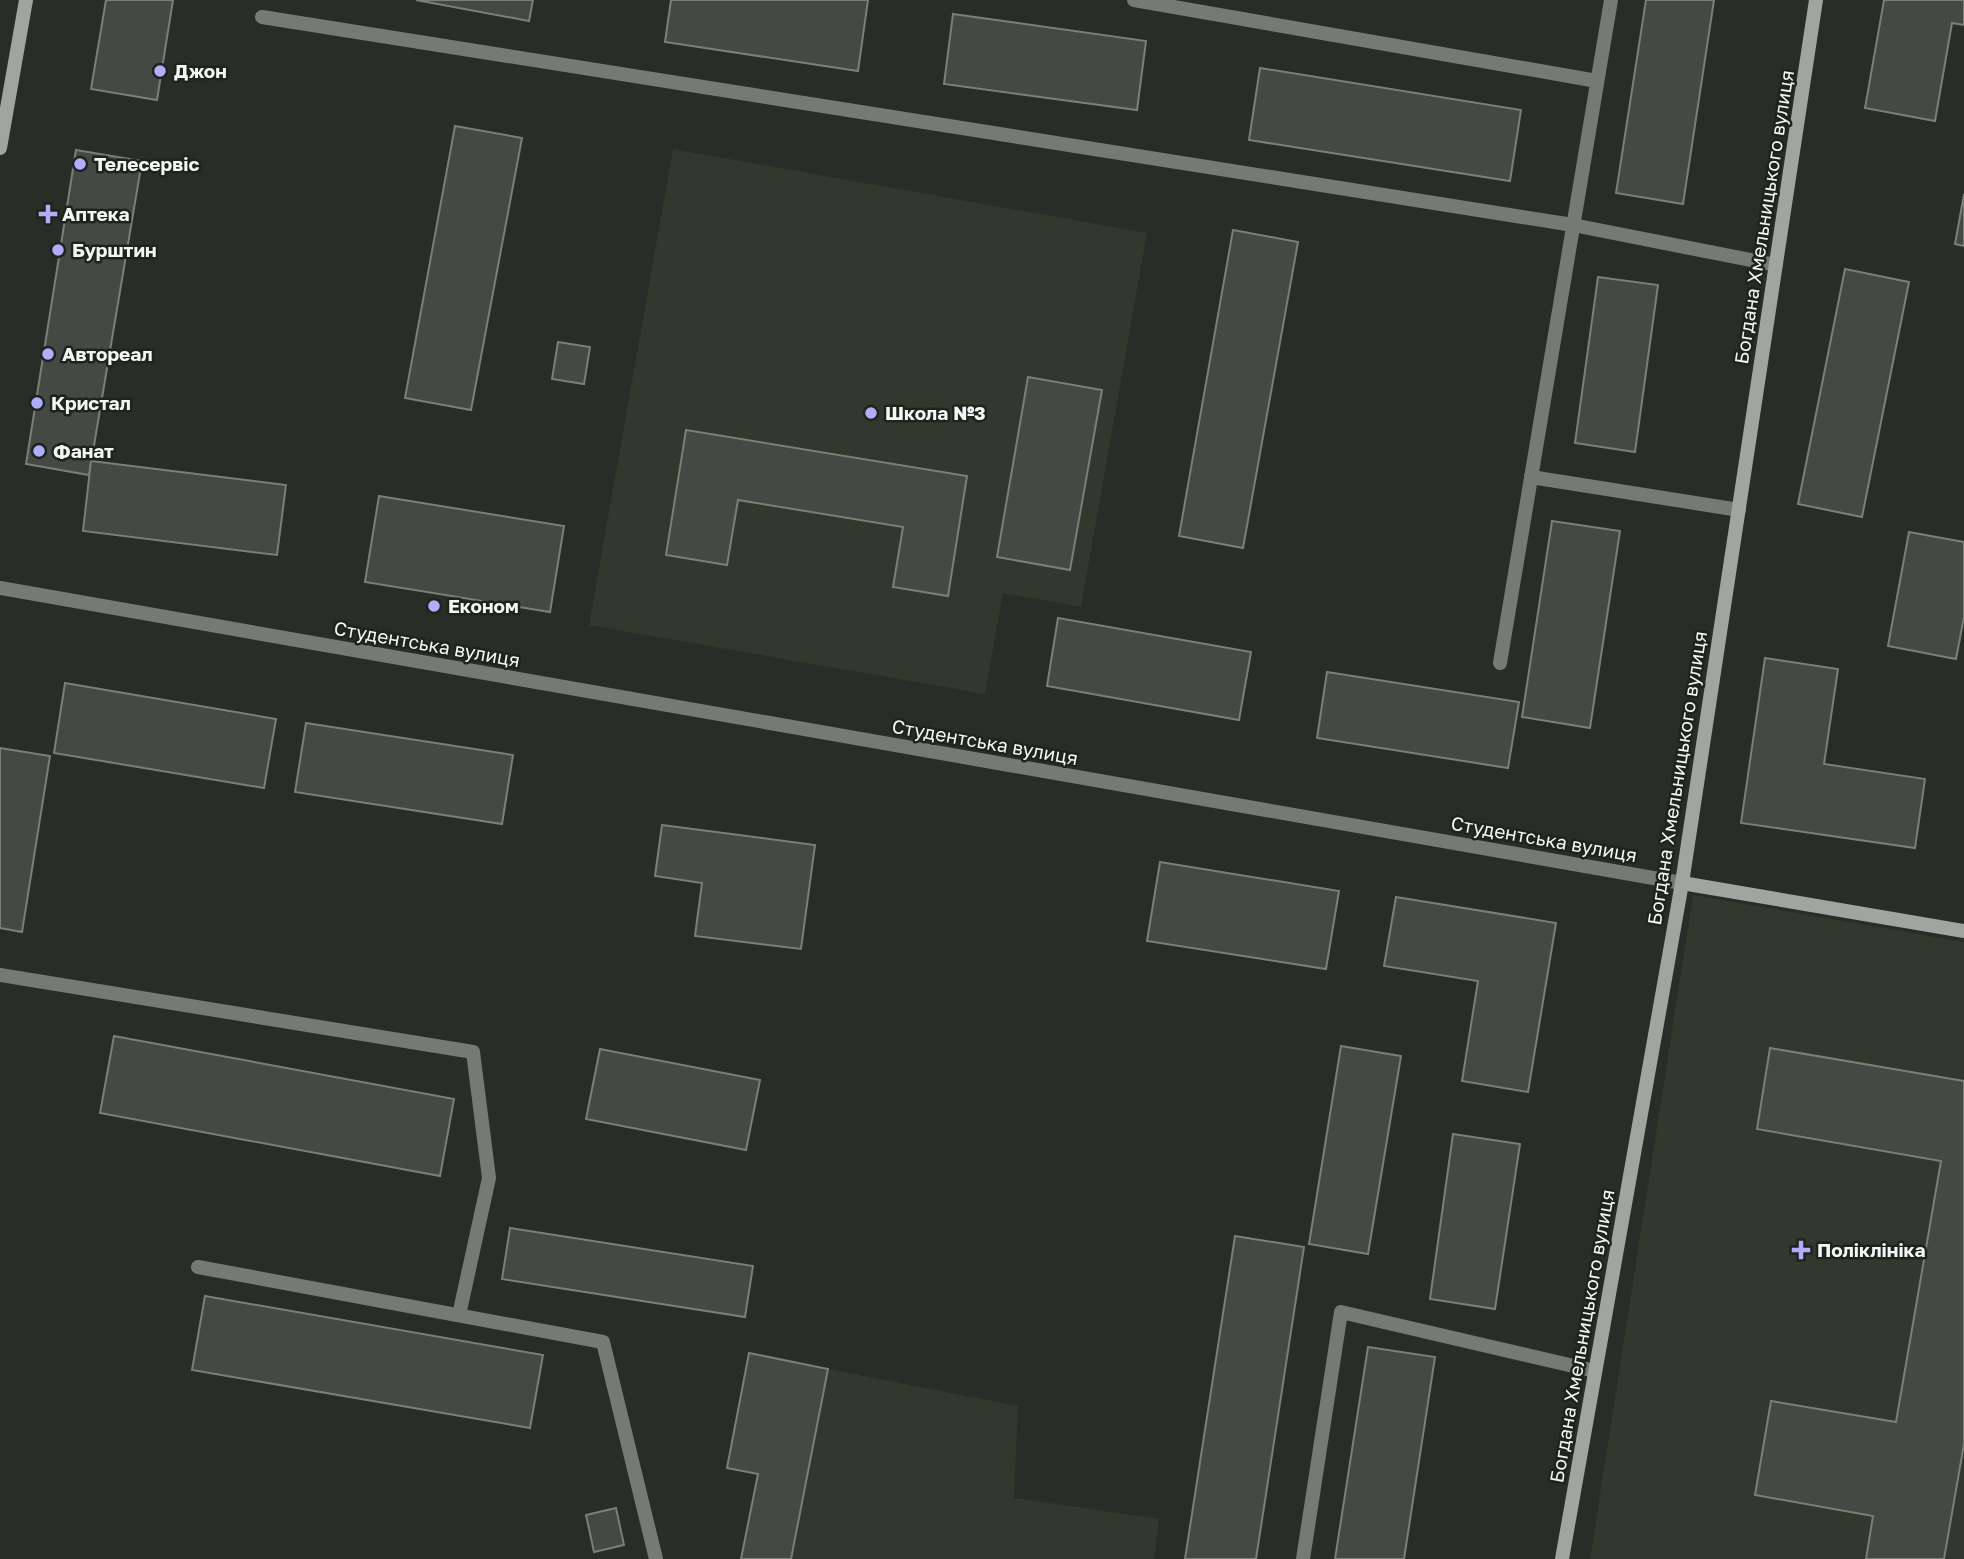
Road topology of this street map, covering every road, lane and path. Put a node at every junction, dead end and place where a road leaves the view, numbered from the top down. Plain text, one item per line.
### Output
1 (26, 0) edge
2 (1134, 0) edge
3 (1611, 0) edge
4 (1816, 0) edge
5 (262, 17) dead end
6 (1597, 80) junction
7 (0, 148) edge
8 (1573, 225) junction
9 (1776, 265) junction
10 (1531, 477) junction
11 (1739, 510) junction
12 (0, 588) edge
13 (1500, 663) dead end
14 (1682, 883) junction
15 (1964, 931) edge
16 (0, 975) edge
17 (198, 1267) dead end
18 (459, 1315) junction
19 (1595, 1371) junction
20 (656, 1559) edge
21 (1303, 1559) edge
22 (1562, 1559) edge

1 - 7 street
2 - 6 street
3 - 6 street
4 - 9 street, Богдана Хмельницького вулиця
5 - 8 street
6 - 8 street
8 - 9 street
8 - 10 street
9 - 11 street, Богдана Хмельницького вулиця
10 - 11 street
10 - 13 street
11 - 14 street, Богдана Хмельницького вулиця
12 - 14 street, Студентська вулиця
14 - 15 street, Студентська вулиця
14 - 19 street, Богдана Хмельницького вулиця
16 - 18 street
17 - 18 street
18 - 20 street
19 - 21 street
19 - 22 street, Богдана Хмельницького вулиця

